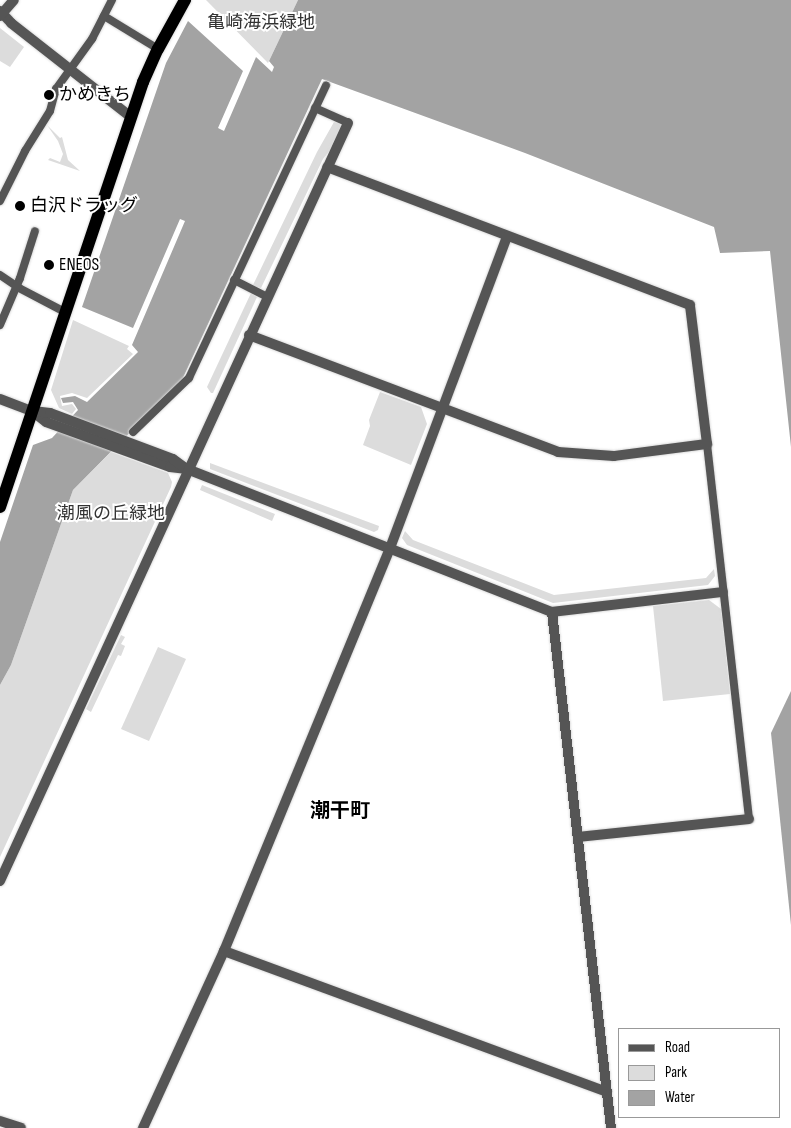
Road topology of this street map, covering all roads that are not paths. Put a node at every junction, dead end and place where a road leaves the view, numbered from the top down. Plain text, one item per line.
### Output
1 (14, 0) edge
2 (112, 0) edge
3 (185, 0) edge
4 (1, 13) edge
5 (104, 16) junction
6 (158, 49) junction
7 (70, 69) junction
8 (326, 85) dead end
9 (315, 108) junction
10 (131, 116) junction
11 (348, 123) joint
12 (327, 167) junction
13 (0, 201) edge
14 (35, 231) dead end
15 (507, 236) junction
16 (0, 275) edge
17 (234, 280) junction
18 (17, 283) junction
19 (267, 297) junction
20 (64, 312) junction
21 (0, 325) edge
22 (249, 335) junction
23 (0, 399) edge
24 (441, 409) junction
25 (32, 411) junction
26 (133, 432) dead end
27 (707, 444) junction
28 (187, 469) junction
29 (0, 507) edge
30 (390, 548) junction
31 (723, 592) junction
32 (552, 612) junction
33 (749, 819) joint
34 (578, 837) junction
35 (0, 881) edge
36 (224, 951) junction
37 (607, 1092) junction
38 (0, 1120) edge
39 (21, 1128) edge
40 (143, 1128) edge
41 (611, 1128) edge

1 - 4 street
2 - 5 street
3 - 6 highway
4 - 7 street
5 - 6 street
5 - 7 street
6 - 10 highway
7 - 10 street
7 - 13 street
8 - 9 street
9 - 11 street
9 - 17 street
10 - 20 highway
11 - 12 street
12 - 15 street
12 - 19 street
14 - 18 street
15 - 24 street
15 - 27 street
16 - 18 street
17 - 19 street
17 - 26 street
18 - 20 street
18 - 21 street
19 - 22 street
20 - 25 highway
22 - 24 street
22 - 28 street
23 - 25 street
24 - 27 street
24 - 30 street
25 - 28 street
25 - 29 highway
27 - 31 street
28 - 30 street
28 - 35 street
30 - 32 street
30 - 36 street
31 - 32 street
31 - 33 street
32 - 34 street
33 - 34 street
34 - 37 street
36 - 37 street
36 - 40 street
37 - 41 street
38 - 39 street

